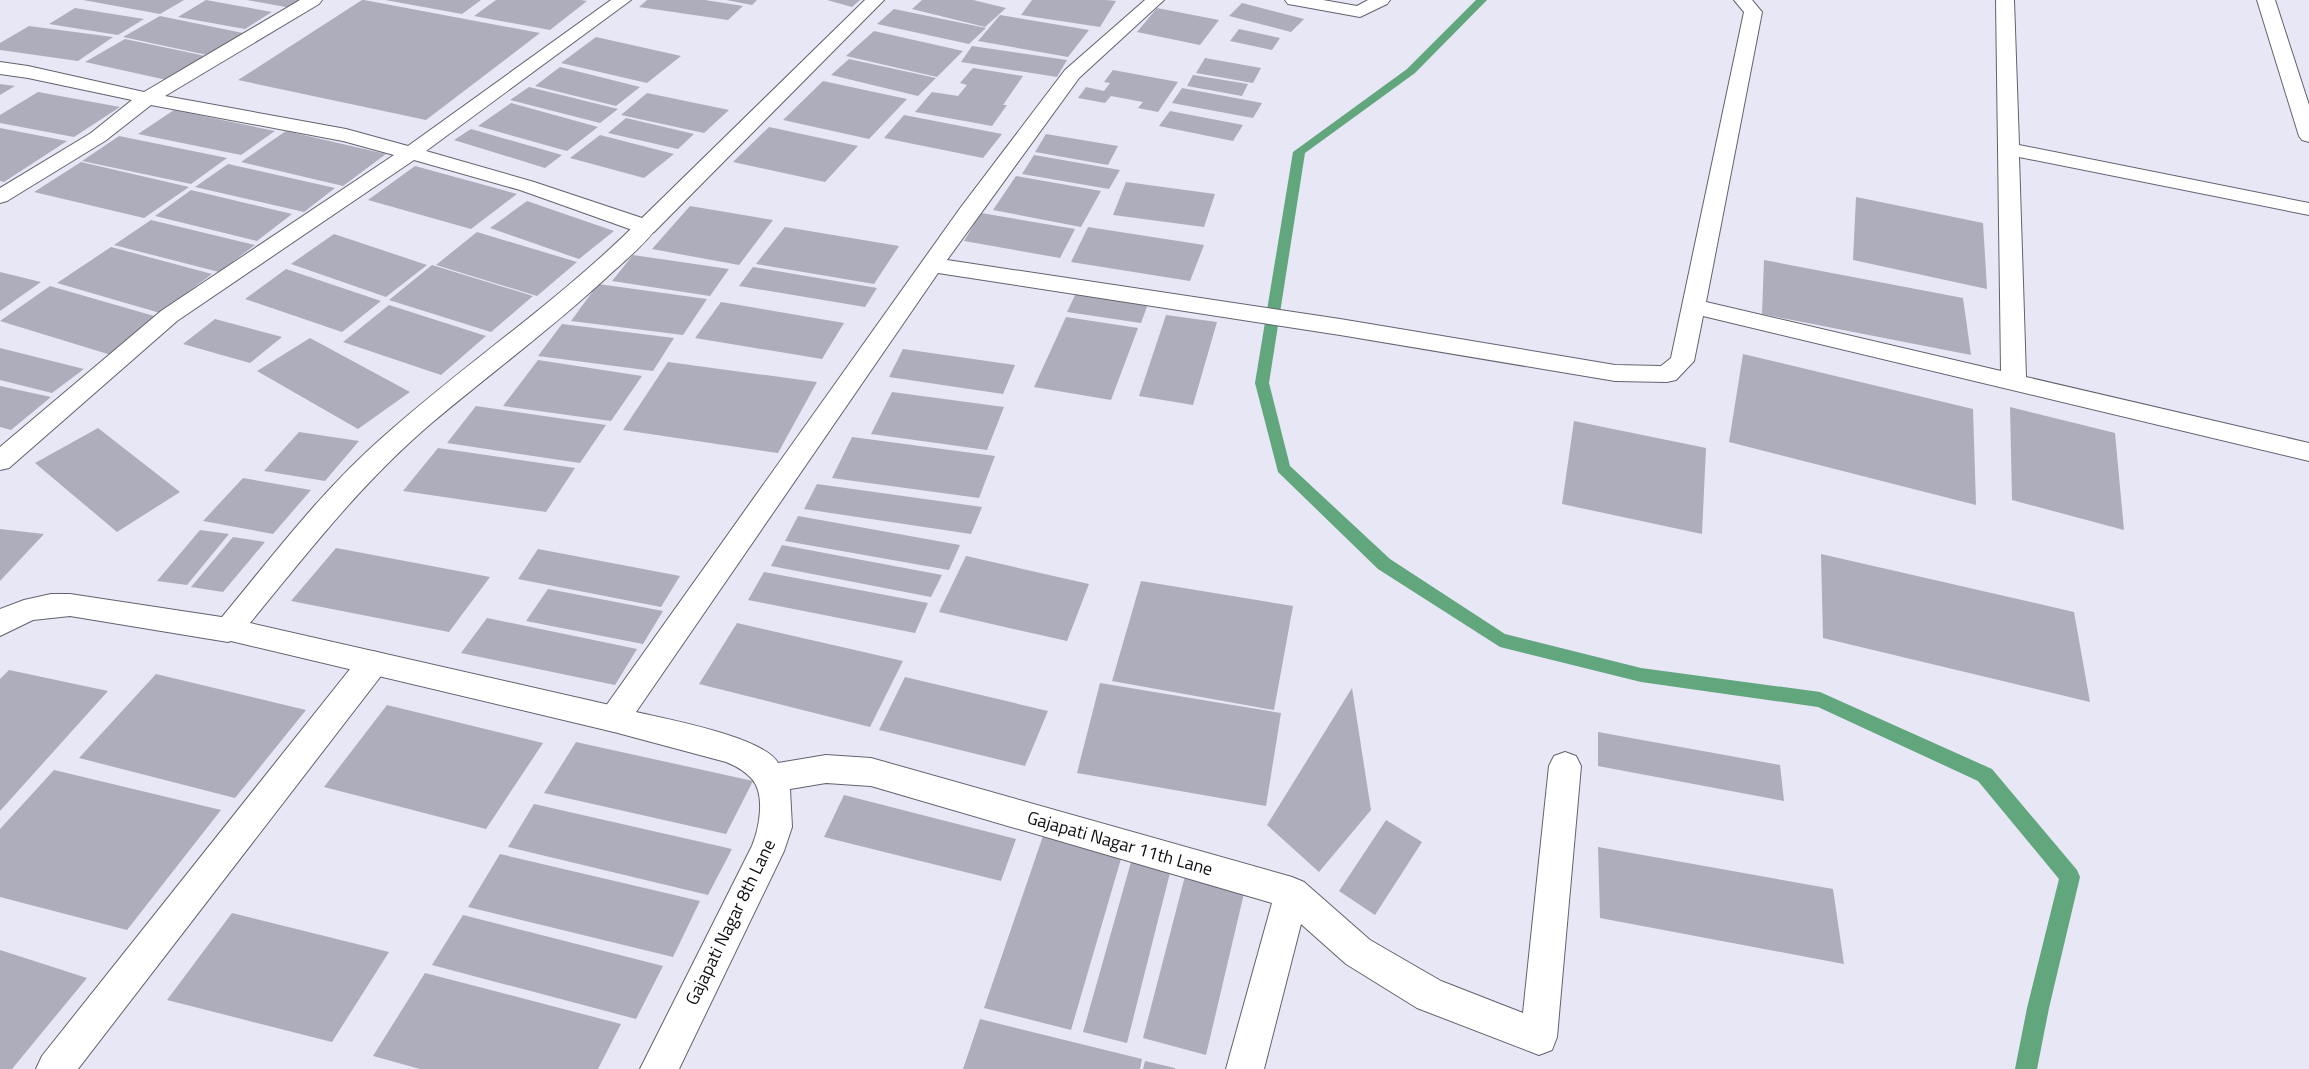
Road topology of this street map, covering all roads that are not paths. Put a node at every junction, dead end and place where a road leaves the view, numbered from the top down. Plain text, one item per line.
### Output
1 (313, 0) edge
2 (622, 0) edge
3 (875, 0) edge
4 (1155, 0) edge
5 (1294, 0) edge
6 (1381, 0) edge
7 (1743, 0) edge
8 (2005, 0) edge
9 (2266, 0) edge
10 (0, 68) edge
11 (147, 98) junction
12 (2309, 136) edge
13 (2009, 149) junction
14 (411, 153) junction
15 (0, 198) edge
16 (2309, 209) edge
17 (646, 227) junction
18 (932, 265) junction
19 (1695, 307) junction
20 (2014, 383) junction
21 (2309, 452) edge
22 (0, 461) edge
23 (0, 624) edge
24 (228, 630) junction
25 (373, 663) junction
26 (614, 719) junction
27 (1564, 766) dead end
28 (767, 775) junction
29 (1292, 892) junction
30 (55, 1069) edge
31 (659, 1069) edge
32 (1245, 1069) edge

1 - 11 street
2 - 14 street
3 - 17 street
4 - 18 street
5 - 6 street
7 - 19 street
8 - 13 street
9 - 12 street
10 - 11 street
11 - 14 street
11 - 15 street
13 - 16 street
13 - 20 street
14 - 17 street
14 - 22 street
17 - 24 street
18 - 19 street
18 - 26 street
19 - 20 street
20 - 21 street
23 - 24 street
24 - 25 street
25 - 26 street
25 - 30 street
26 - 28 street
27 - 29 street
28 - 29 street, Gajapati Nagar 11th Lane
28 - 31 street, Gajapati Nagar 8th Lane
29 - 32 street

